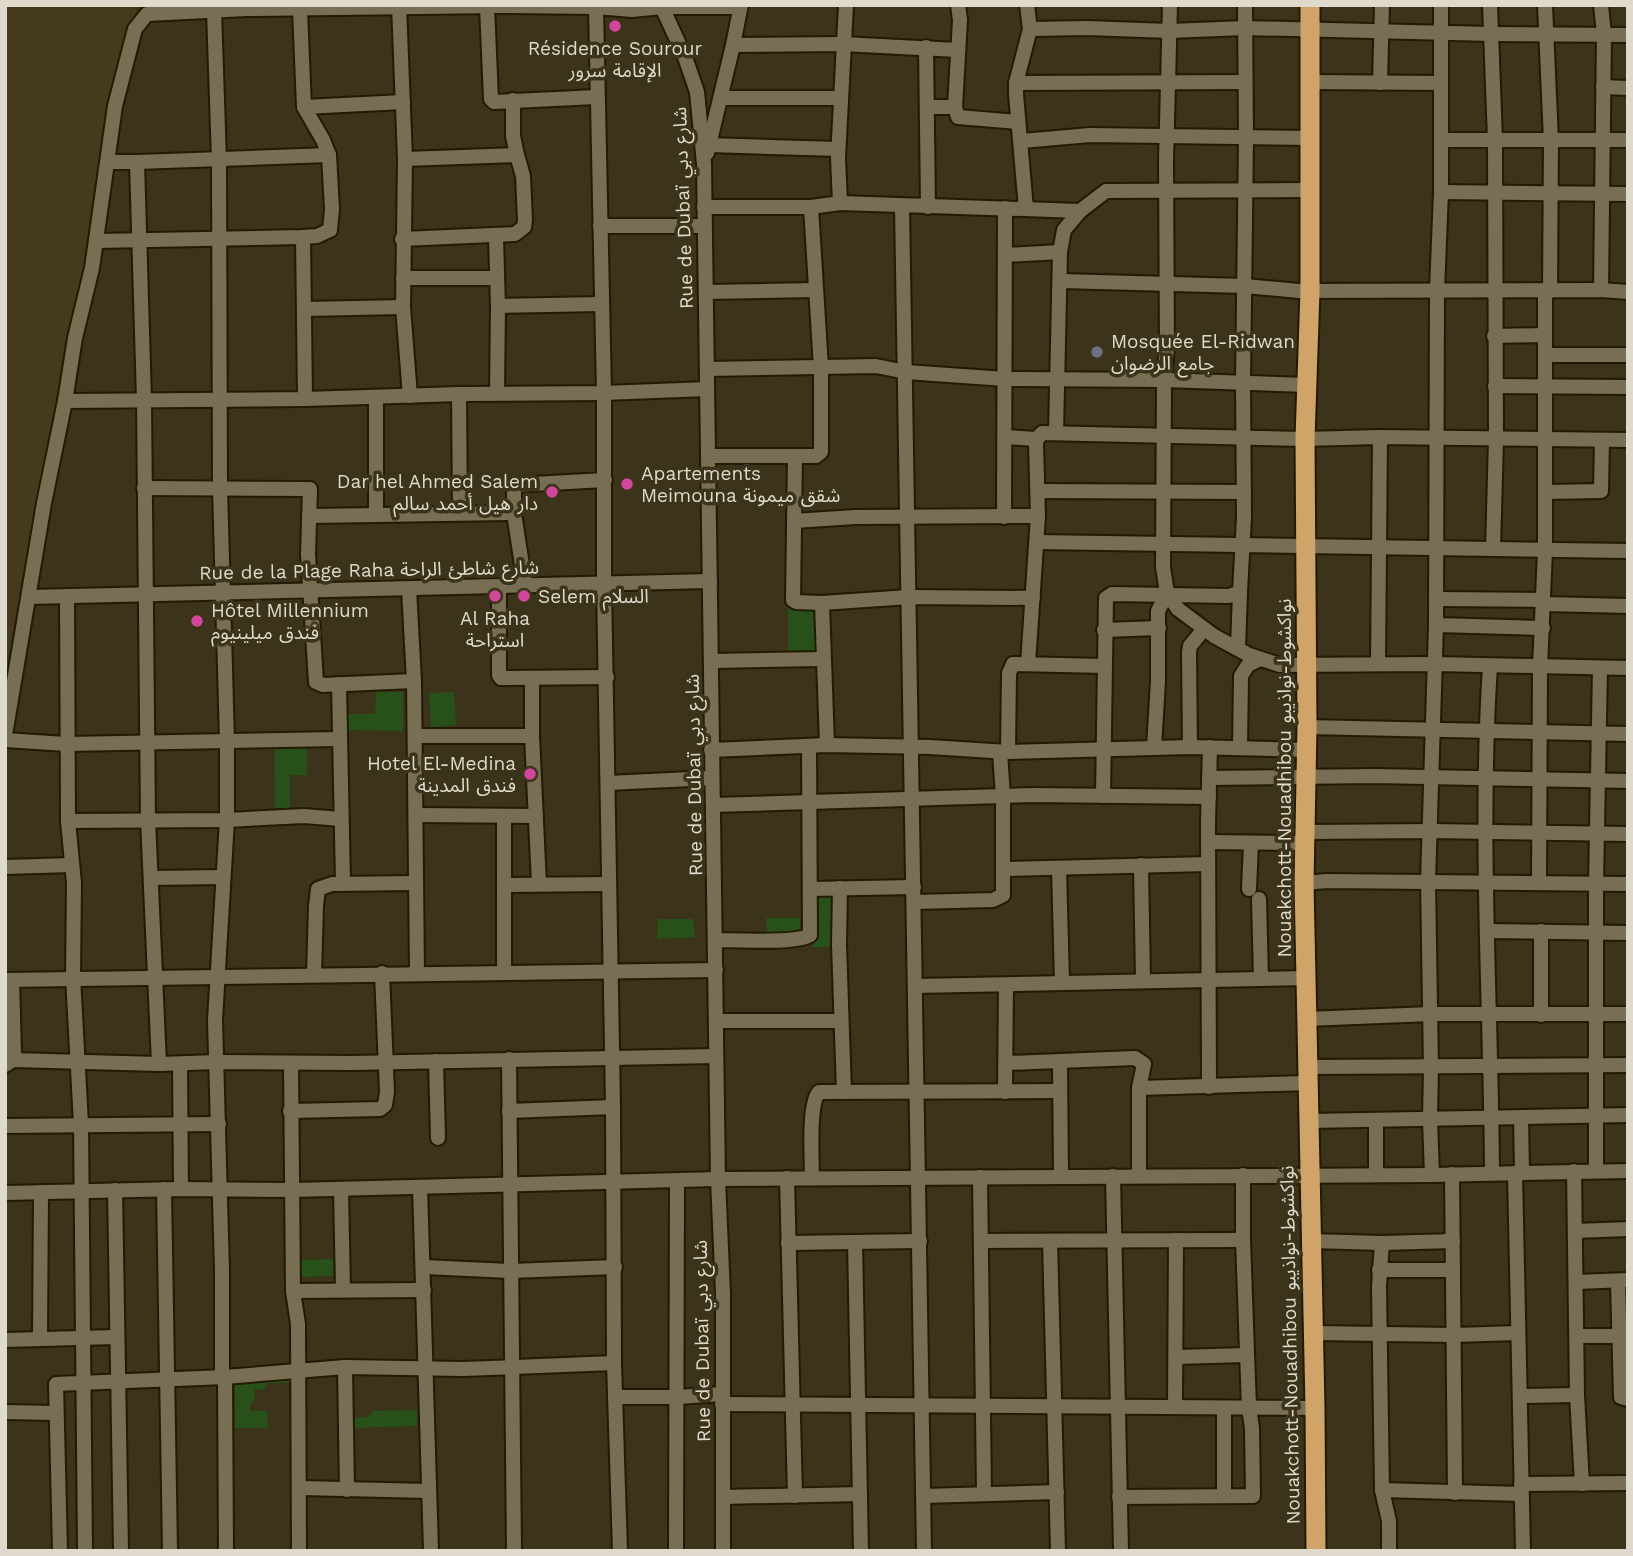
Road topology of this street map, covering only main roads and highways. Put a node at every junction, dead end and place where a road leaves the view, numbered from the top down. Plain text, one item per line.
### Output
1 (1310, 5) edge
2 (1316, 1551) edge

1 - 2 highway, Nouakchott-Nouadhibou نواكشوط-نواذيبو

